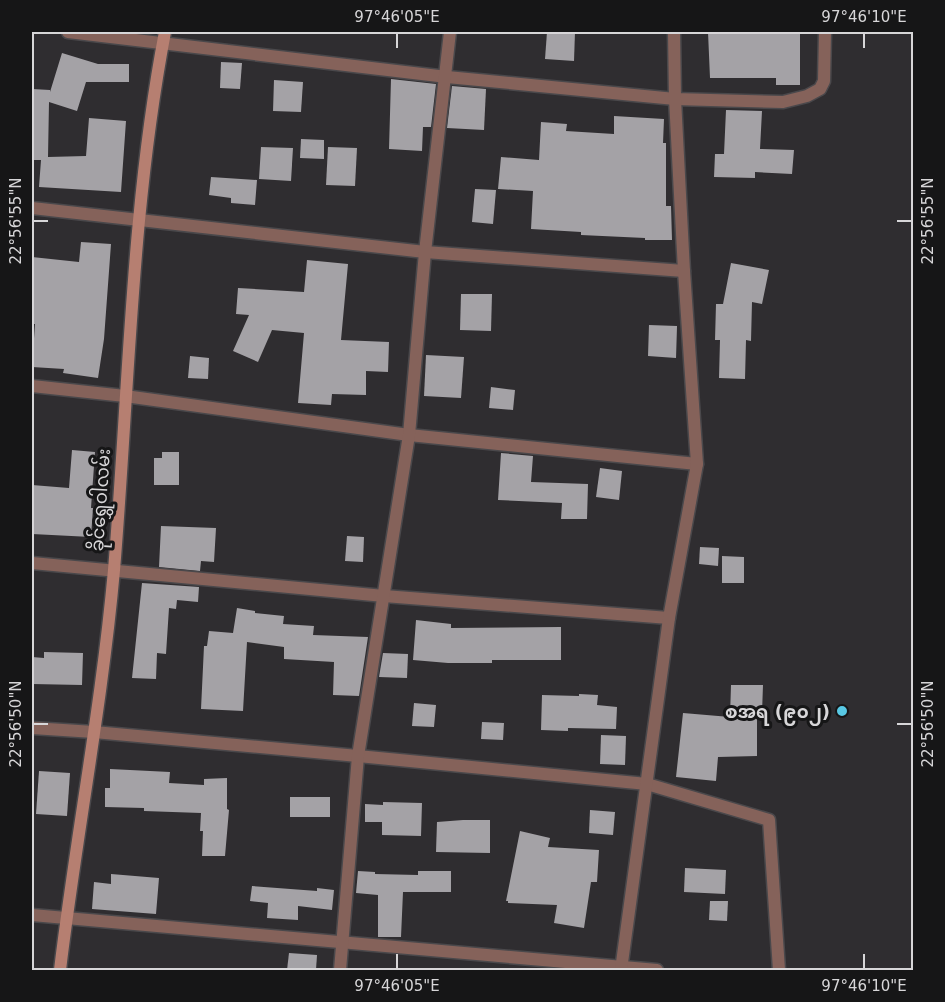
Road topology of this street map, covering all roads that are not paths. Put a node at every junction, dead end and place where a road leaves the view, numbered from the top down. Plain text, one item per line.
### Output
1 (68, 32) edge
2 (450, 32) edge
3 (674, 32) edge
4 (825, 32) edge
5 (164, 37) edge
6 (447, 77) junction
7 (675, 99) junction
8 (32, 208) edge
9 (138, 220) junction
10 (425, 252) junction
11 (684, 271) junction
12 (32, 386) edge
13 (125, 396) junction
14 (409, 435) junction
15 (697, 464) junction
16 (32, 563) edge
17 (114, 572) junction
18 (384, 596) junction
19 (669, 618) junction
20 (32, 728) edge
21 (94, 732) junction
22 (358, 756) junction
23 (647, 784) junction
24 (32, 915) edge
25 (66, 918) junction
26 (343, 943) junction
27 (621, 969) edge
28 (60, 970) edge
29 (340, 970) edge
30 (657, 970) edge
31 (779, 970) edge

1 - 5 street
2 - 6 street
3 - 7 street
4 - 7 street
5 - 6 street
5 - 9 street, ခိုင်ရွှေဝါလမ်း
6 - 7 street
6 - 10 street
7 - 11 street
8 - 9 street
9 - 10 street
9 - 13 street, ခိုင်ရွှေဝါလမ်း
10 - 11 street
10 - 14 street
11 - 15 street
12 - 13 street
13 - 14 street
13 - 17 street, ခိုင်ရွှေဝါလမ်း
14 - 15 street
14 - 18 street
15 - 19 street
16 - 17 street
17 - 18 street
17 - 21 street, ခိုင်ရွှေဝါလမ်း
18 - 19 street
18 - 22 street
19 - 23 street
20 - 21 street
21 - 22 street
21 - 25 street, ခိုင်ရွှေဝါလမ်း
22 - 23 street
22 - 26 street
23 - 27 street
23 - 31 street
24 - 25 street
25 - 26 street
25 - 28 street, ခိုင်ရွှေဝါလမ်း
26 - 27 street
26 - 29 street
27 - 30 street

